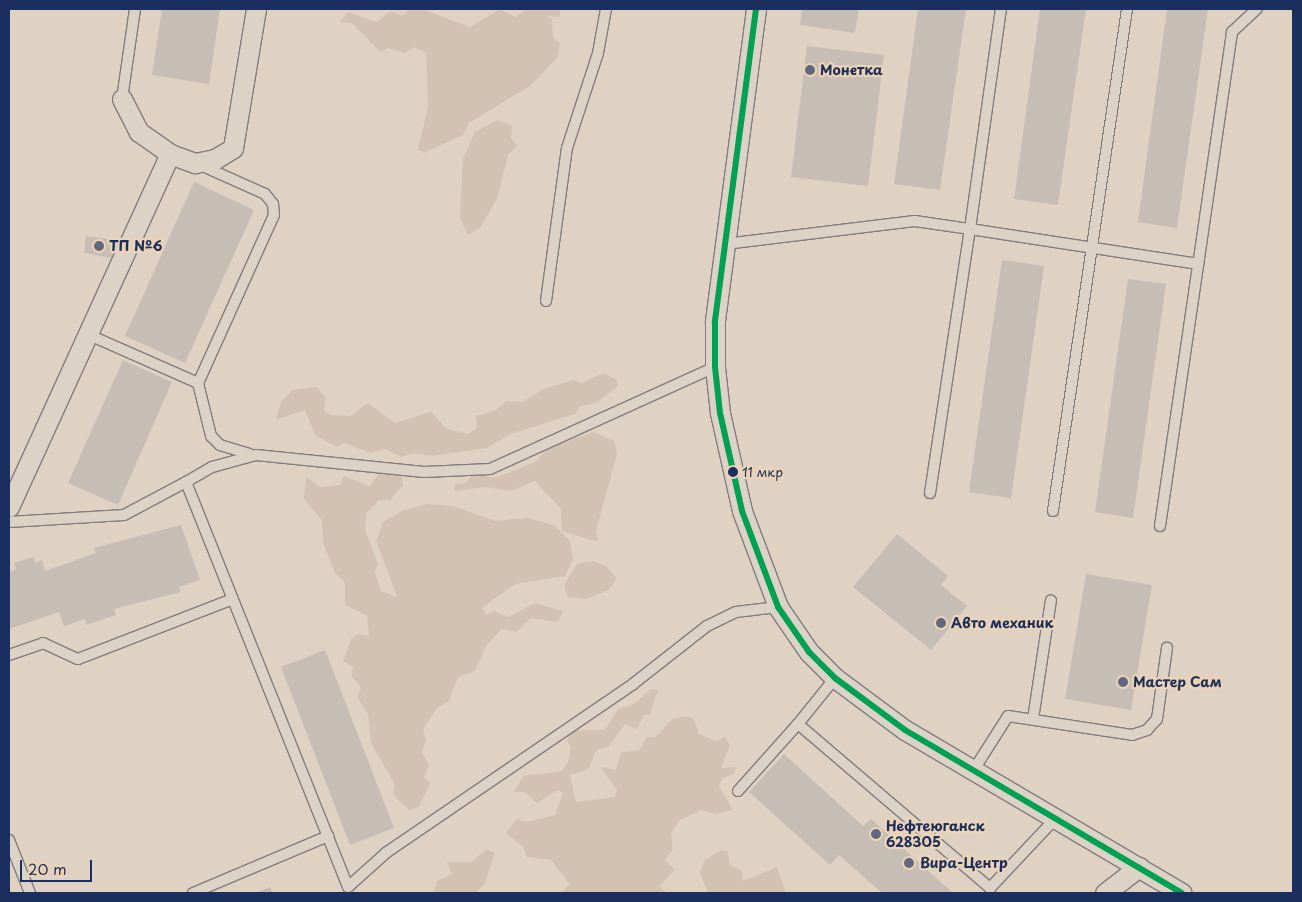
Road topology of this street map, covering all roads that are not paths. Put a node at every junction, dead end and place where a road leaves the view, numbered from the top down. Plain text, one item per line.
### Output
1 (135, 9) edge
2 (256, 9) edge
3 (606, 9) edge
4 (756, 9) edge
5 (1001, 9) edge
6 (1127, 9) edge
7 (1257, 9) edge
8 (122, 99) joint
9 (170, 154) junction
10 (195, 163) junction
11 (970, 229) junction
12 (725, 244) junction
13 (1092, 248) junction
14 (1198, 264) junction
15 (546, 301) dead end
16 (87, 334) junction
17 (716, 367) junction
18 (198, 383) junction
19 (256, 455) junction
20 (186, 482) junction
21 (930, 493) dead end
22 (9, 507) edge
23 (1053, 511) dead end
24 (9, 522) edge
25 (1160, 526) dead end
26 (233, 599) junction
27 (1051, 600) dead end
28 (778, 607) junction
29 (1167, 648) dead end
30 (9, 655) edge
31 (835, 678) junction
32 (1033, 719) junction
33 (798, 724) junction
34 (973, 771) junction
35 (738, 791) dead end
36 (1055, 819) junction
37 (328, 836) junction
38 (9, 840) edge
39 (1138, 867) junction
40 (347, 890) edge
41 (30, 893) edge
42 (193, 893) edge
43 (1105, 893) edge
44 (1182, 893) edge

1 - 8 lane
2 - 10 street
3 - 15 lane
4 - 12 street
5 - 11 lane
6 - 13 lane
7 - 14 lane
8 - 9 street
9 - 10 street
9 - 16 street
10 - 18 lane
11 - 12 lane
11 - 13 lane
11 - 21 lane
12 - 17 street
13 - 14 lane
13 - 23 lane
14 - 25 lane
16 - 18 lane
16 - 22 street
17 - 19 lane
17 - 28 street
18 - 19 lane
19 - 20 lane
20 - 24 lane
20 - 26 lane
26 - 30 lane
26 - 37 lane
27 - 32 lane
28 - 31 street
28 - 40 lane
29 - 32 lane
31 - 33 lane
31 - 34 street
32 - 34 lane
33 - 35 lane
33 - 36 lane
34 - 36 street
36 - 39 street
37 - 40 lane
37 - 42 lane
38 - 41 lane
39 - 43 street
39 - 44 street

